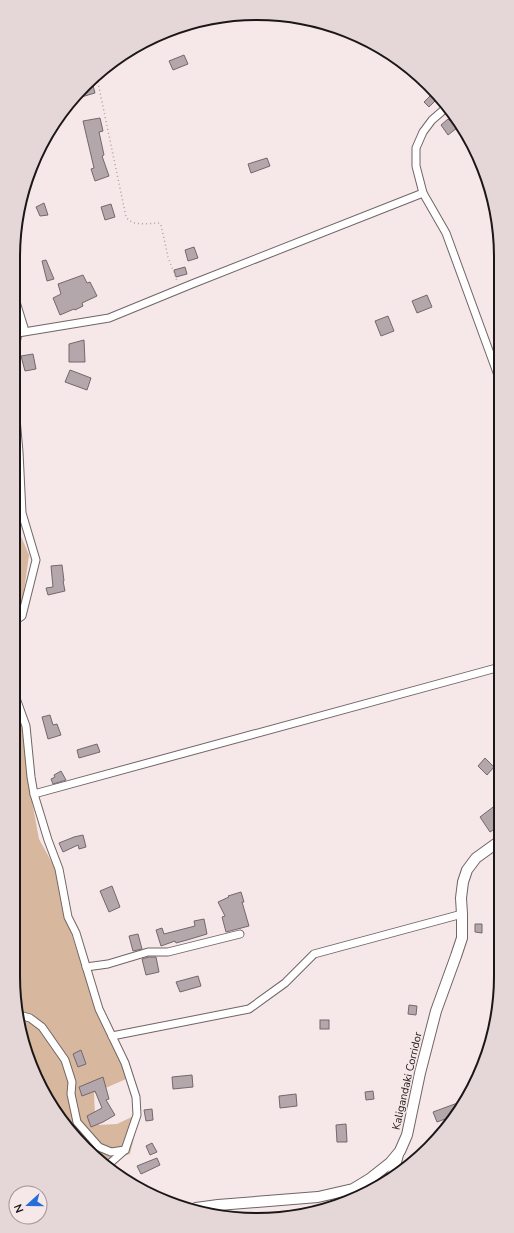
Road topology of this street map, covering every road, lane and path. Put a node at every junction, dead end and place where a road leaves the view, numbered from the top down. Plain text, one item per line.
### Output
1 (98, 82) edge
2 (443, 111) edge
3 (423, 193) junction
4 (180, 289) junction
5 (20, 315) edge
6 (20, 332) edge
7 (25, 332) junction
8 (494, 364) edge
9 (20, 472) edge
10 (20, 617) edge
11 (494, 669) edge
12 (20, 709) edge
13 (34, 794) junction
14 (494, 845) edge
15 (462, 914) junction
16 (240, 934) dead end
17 (86, 967) junction
18 (24, 1016) edge
19 (112, 1036) junction
20 (125, 1150) junction
21 (400, 1151) junction
22 (111, 1162) edge
23 (394, 1170) edge
24 (205, 1207) edge

1 - 4 path
2 - 3 street
3 - 4 street
3 - 8 street
4 - 7 street
5 - 7 street
6 - 7 street
9 - 10 street
11 - 13 street
12 - 13 street
13 - 17 street
14 - 15 main road, Kaligandaki Corridor
15 - 19 street
15 - 21 main road, Kaligandaki Corridor
16 - 17 street
17 - 19 street
18 - 20 street
19 - 20 street
20 - 22 street
21 - 23 street
21 - 24 main road, Kaligandaki Corridor

